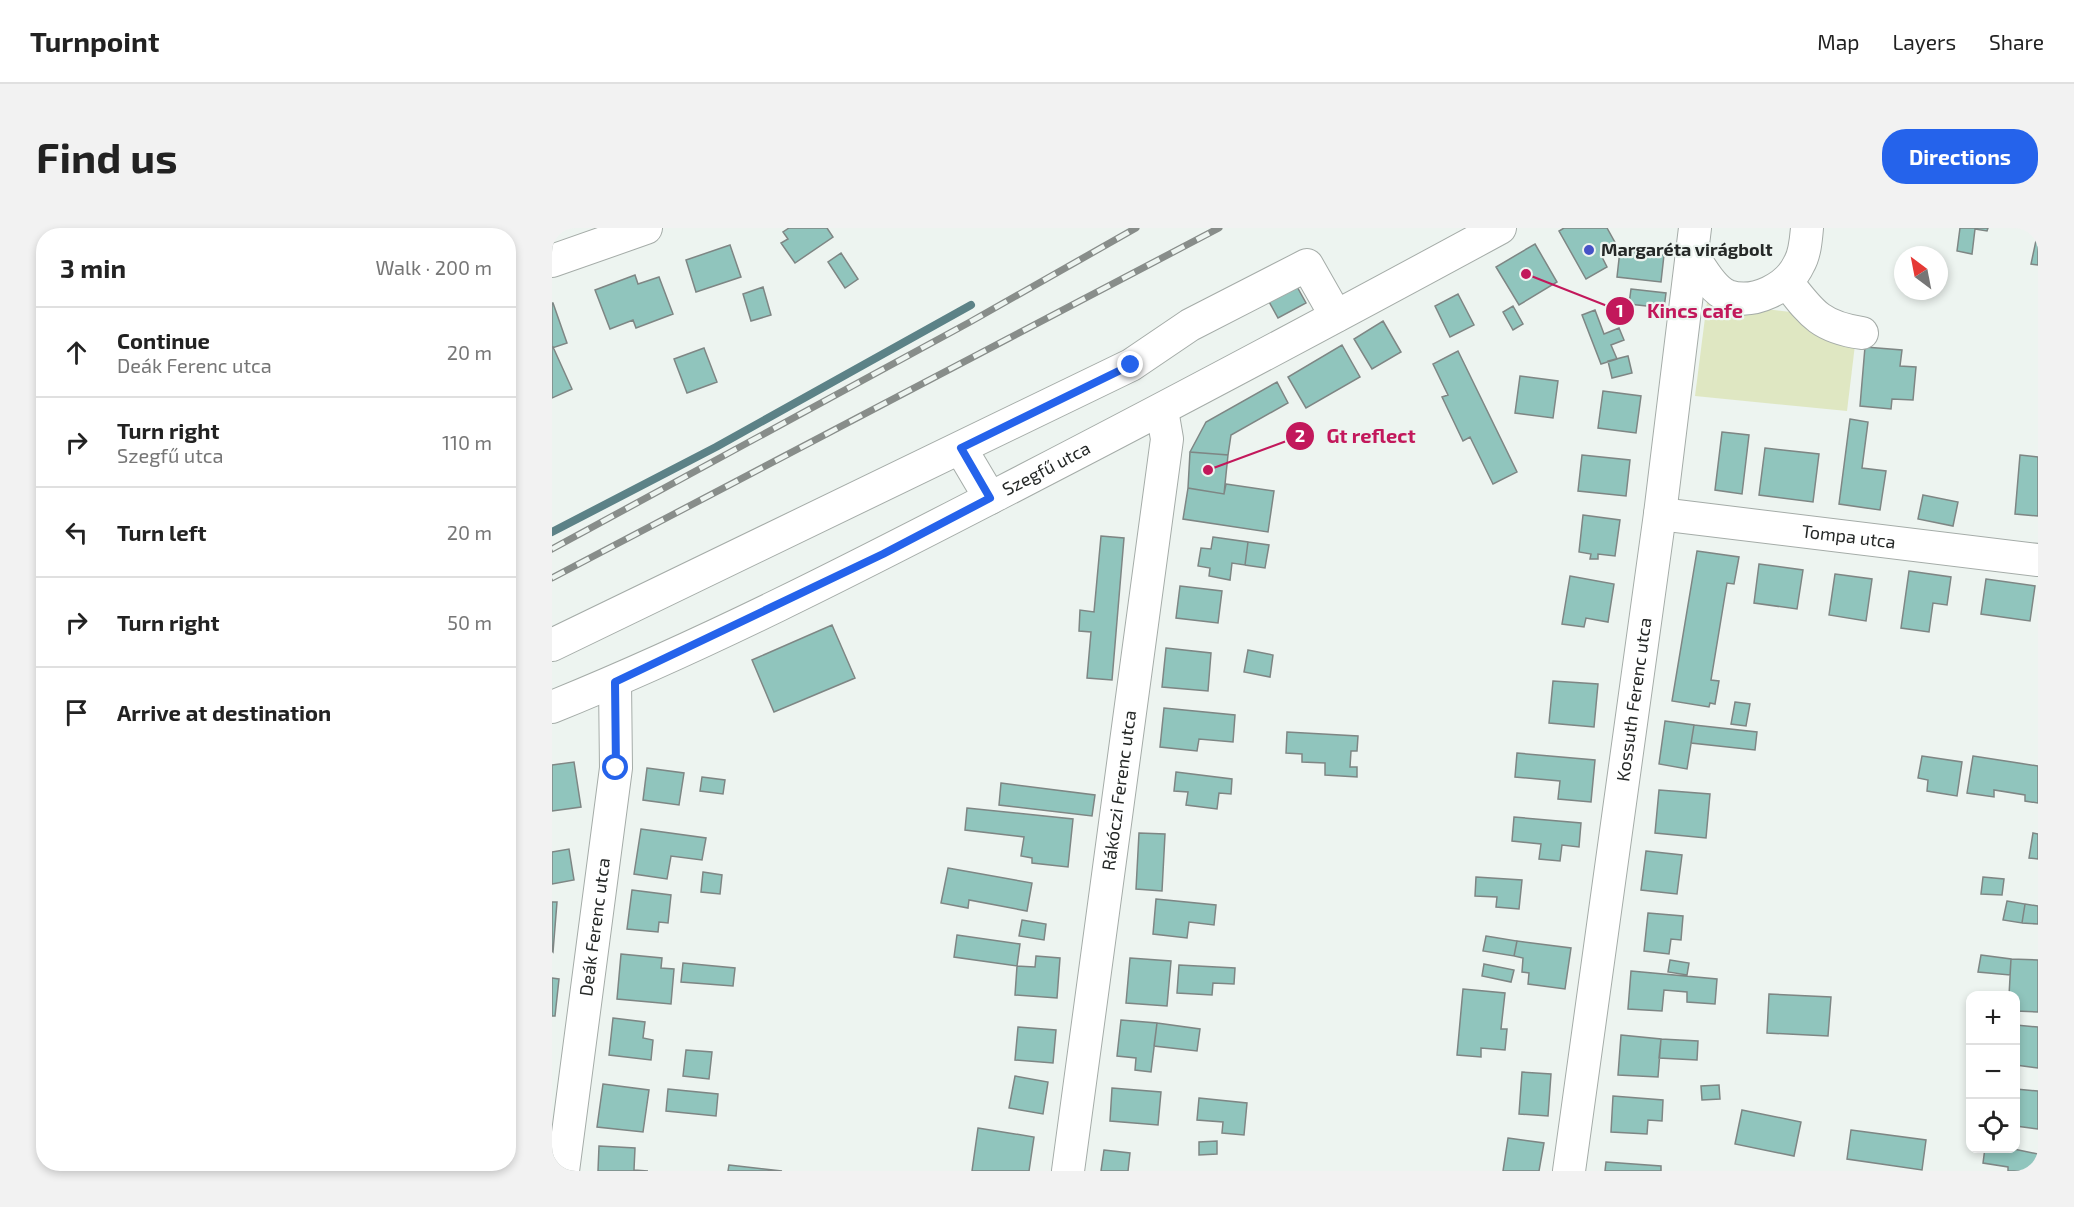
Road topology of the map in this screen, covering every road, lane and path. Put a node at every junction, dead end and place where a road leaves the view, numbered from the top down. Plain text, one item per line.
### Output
1 (646, 228) edge
2 (1500, 228) edge
3 (1807, 228) edge
4 (1694, 241) edge
5 (552, 261) edge
6 (1787, 282) junction
7 (1336, 316) junction
8 (1862, 333) dead end
9 (1162, 410) junction
10 (961, 448) junction
11 (990, 498) junction
12 (1660, 514) junction
13 (2038, 560) edge
14 (552, 645) edge
15 (615, 682) junction
16 (552, 707) edge
17 (563, 1171) edge
18 (1068, 1171) edge
19 (1569, 1171) edge

1 - 5 street
2 - 7 street, Szegfű utca
3 - 6 street
4 - 6 street
4 - 12 street, Kossuth Ferenc utca
6 - 8 street
7 - 9 street, Szegfű utca
7 - 10 street
9 - 11 street, Szegfű utca
9 - 18 street, Rákóczi Ferenc utca
10 - 11 street
10 - 14 street
11 - 15 street, Szegfű utca
12 - 13 street, Tompa utca
12 - 19 street, Kossuth Ferenc utca
15 - 16 street, Szegfű utca
15 - 17 street, Deák Ferenc utca

